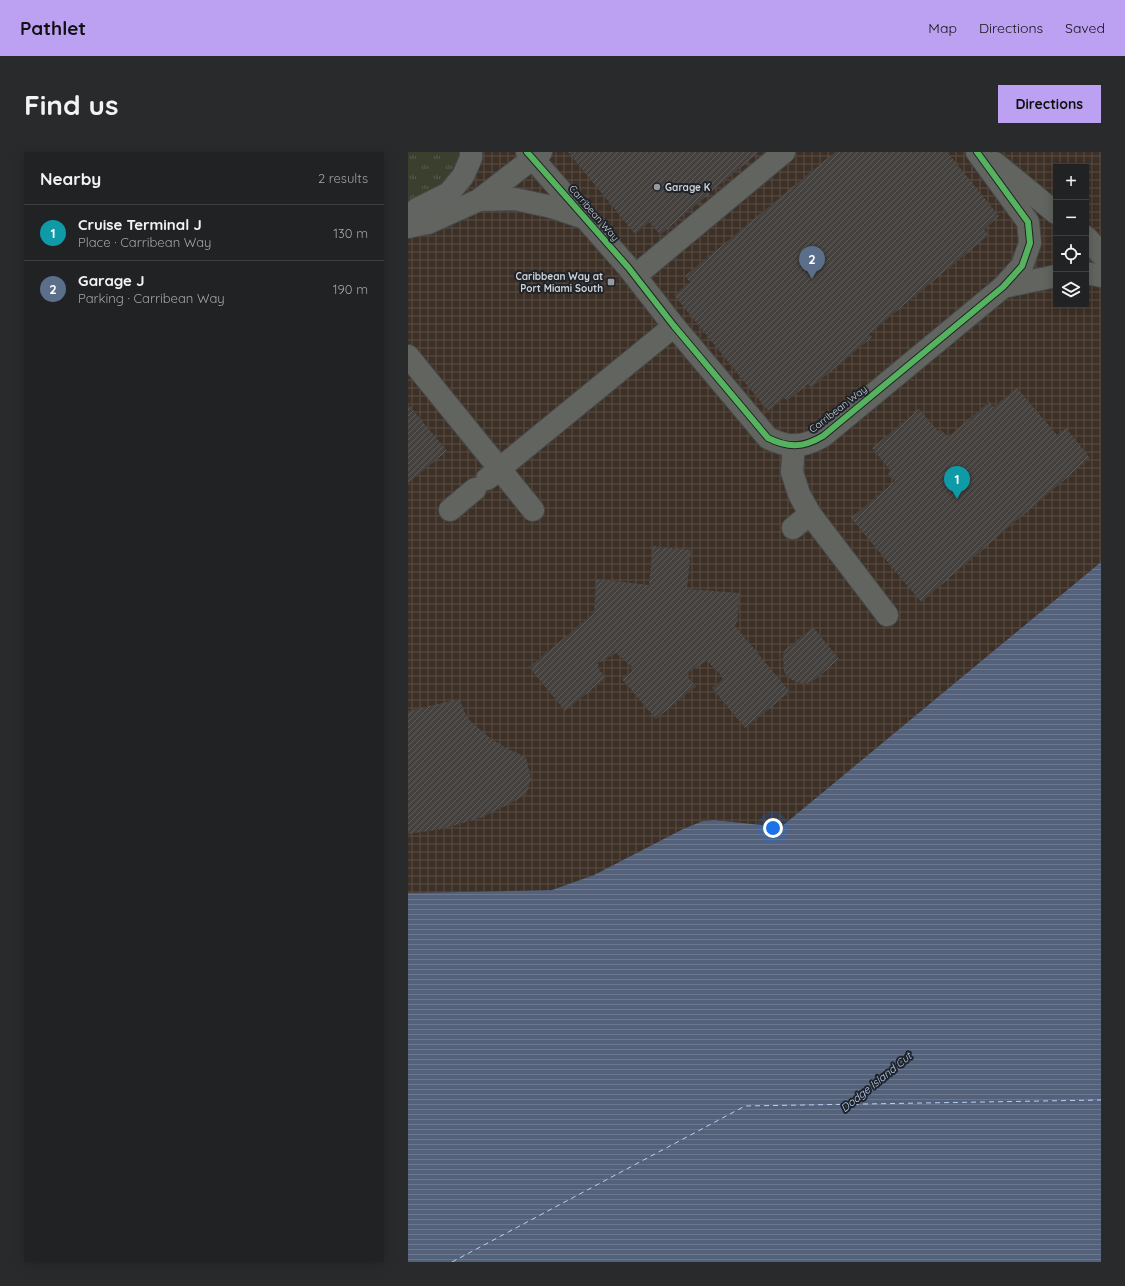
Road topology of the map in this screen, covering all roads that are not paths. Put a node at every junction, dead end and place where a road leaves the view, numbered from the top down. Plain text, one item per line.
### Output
1 (471, 152) edge
2 (784, 152) edge
3 (977, 152) edge
4 (981, 152) edge
5 (534, 154) edge
6 (479, 200) junction
7 (1053, 211) edge
8 (585, 218) junction
9 (408, 220) edge
10 (408, 227) edge
11 (1089, 274) edge
12 (1053, 275) edge
13 (635, 276) junction
14 (1101, 276) edge
15 (1003, 287) junction
16 (674, 326) junction
17 (408, 356) edge
18 (794, 445) junction
19 (487, 479) junction
20 (450, 510) dead end
21 (533, 510) dead end
22 (810, 514) junction
23 (793, 528) dead end
24 (887, 615) dead end

1 - 9 main road
2 - 13 street
3 - 15 street, Carribean Way
4 - 7 street
5 - 6 street, Carribean Way
5 - 8 street, Carribean Way
6 - 8 street
6 - 10 street, Carribean Way
8 - 13 street, Carribean Way
11 - 14 street
12 - 15 street
13 - 16 street, Carribean Way
15 - 18 street, Carribean Way
16 - 18 street, Carribean Way
16 - 19 street
17 - 19 street
18 - 22 street
19 - 20 street
19 - 21 street
22 - 23 street
22 - 24 street

